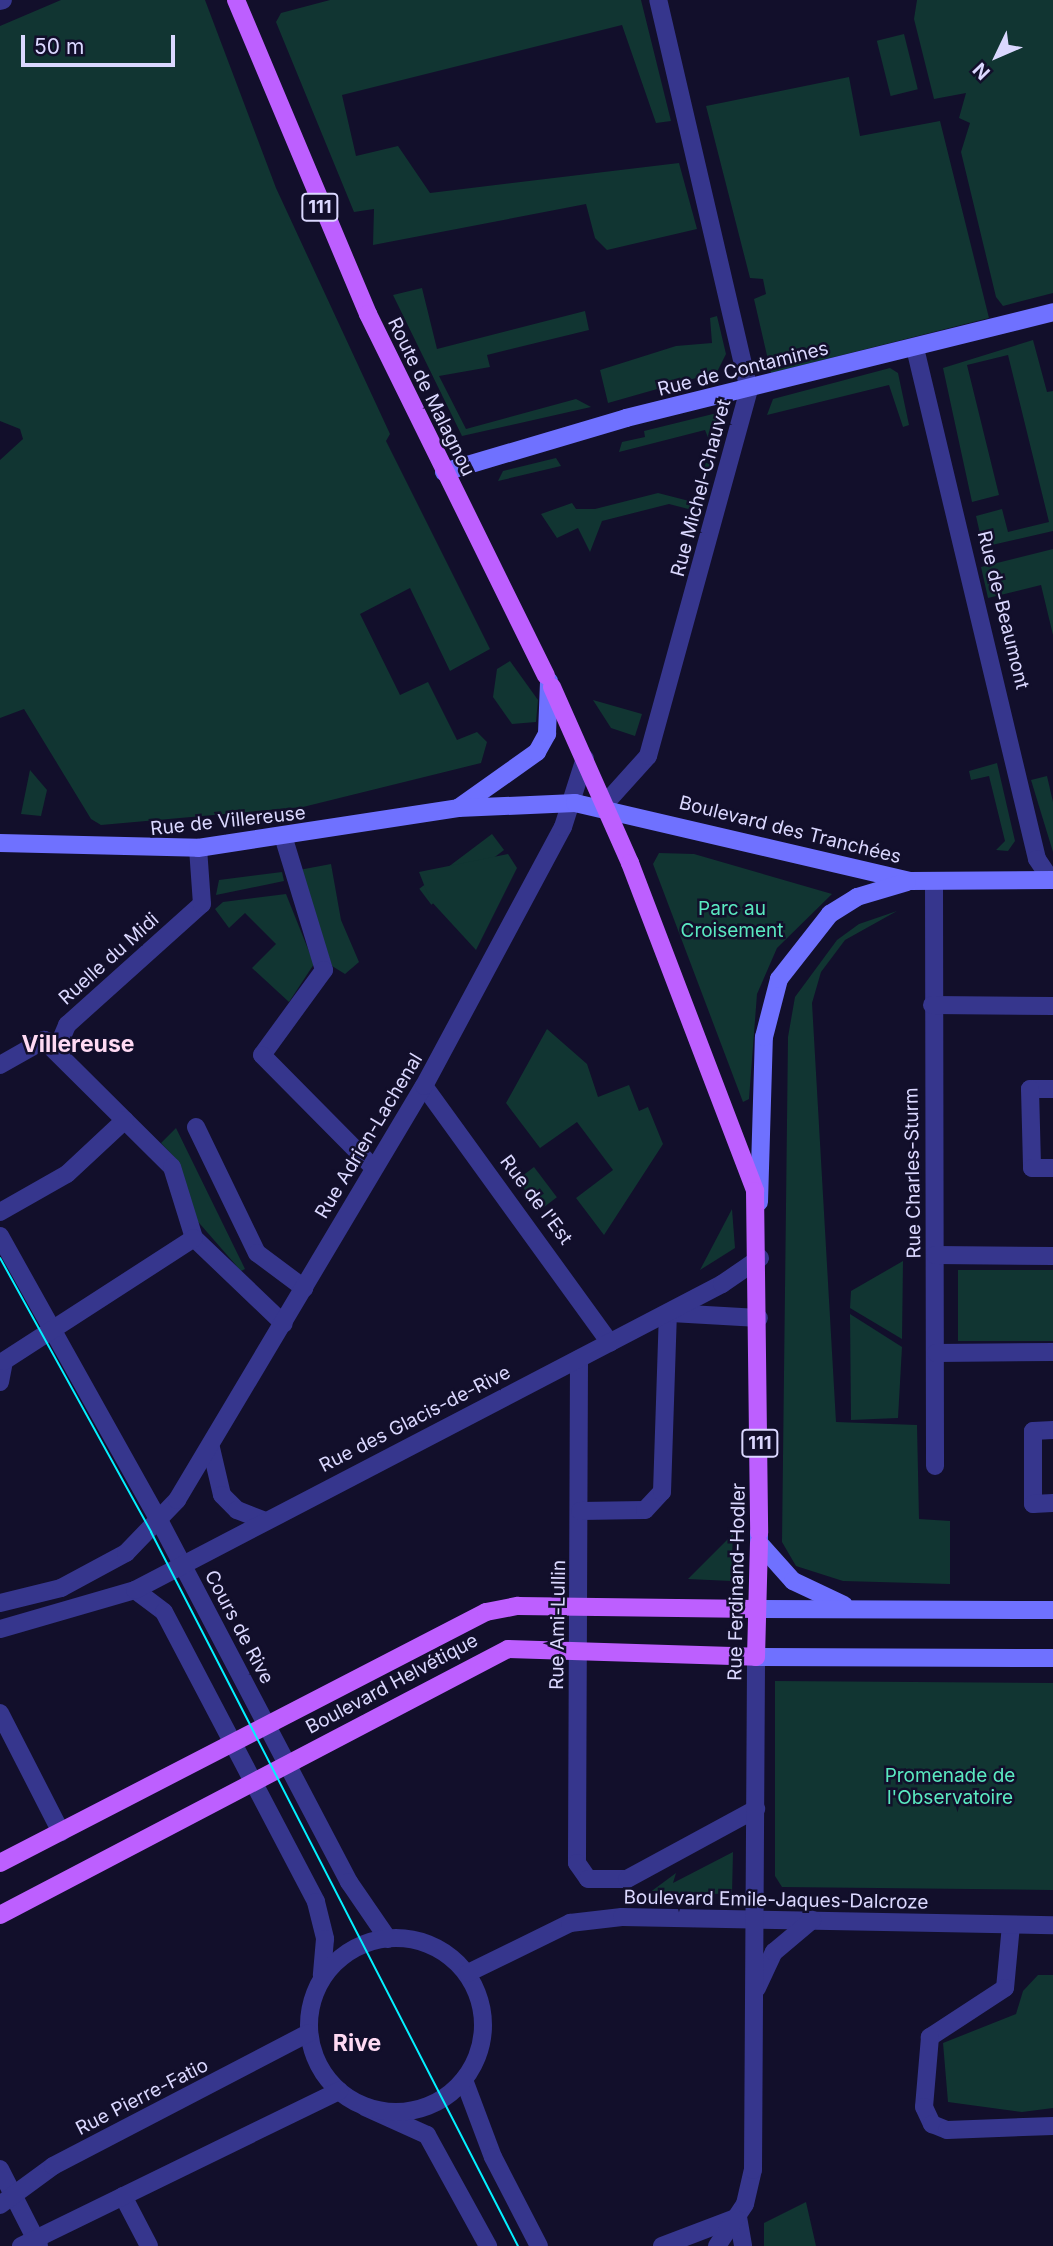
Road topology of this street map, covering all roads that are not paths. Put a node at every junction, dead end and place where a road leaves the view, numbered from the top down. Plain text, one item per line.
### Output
1 (236, 0) edge
2 (658, 0) edge
3 (1053, 312) edge
4 (915, 348) junction
5 (749, 390) junction
6 (444, 472) junction
7 (549, 682) junction
8 (585, 758) junction
9 (573, 803) junction
10 (603, 806) junction
11 (458, 808) junction
12 (284, 839) junction
13 (0, 843) edge
14 (198, 849) junction
15 (1052, 880) edge
16 (910, 881) junction
17 (934, 881) junction
18 (932, 1005) junction
19 (1053, 1006) edge
20 (44, 1040) junction
21 (0, 1065) edge
22 (424, 1086) junction
23 (1053, 1089) edge
24 (125, 1120) junction
25 (196, 1127) dead end
26 (374, 1168) junction
27 (1053, 1168) edge
28 (759, 1207) junction
29 (0, 1212) edge
30 (0, 1236) edge
31 (194, 1238) junction
32 (935, 1255) junction
33 (1053, 1256) edge
34 (760, 1258) junction
35 (304, 1288) junction
36 (668, 1313) junction
37 (759, 1318) junction
38 (284, 1324) junction
39 (55, 1332) junction
40 (610, 1343) junction
41 (1053, 1352) edge
42 (936, 1353) junction
43 (579, 1359) junction
44 (0, 1382) edge
45 (1053, 1430) edge
46 (211, 1448) junction
47 (935, 1466) dead end
48 (1053, 1503) edge
49 (580, 1511) junction
50 (263, 1520) junction
51 (160, 1522) junction
52 (759, 1538) junction
53 (182, 1563) junction
54 (135, 1590) junction
55 (0, 1603) edge
56 (580, 1607) junction
57 (756, 1609) junction
58 (860, 1610) junction
59 (1053, 1610) edge
60 (0, 1629) edge
61 (578, 1652) junction
62 (756, 1657) junction
63 (1053, 1658) edge
64 (0, 1713) edge
65 (267, 1724) junction
66 (232, 1743) junction
67 (287, 1764) junction
68 (253, 1783) junction
69 (756, 1809) junction
70 (61, 1832) junction
71 (0, 1863) edge
72 (597, 1881) joint
73 (0, 1916) edge
74 (754, 1919) junction
75 (811, 1920) junction
76 (1012, 1925) junction
77 (1053, 1925) edge
78 (388, 1939) junction
79 (468, 1973) junction
80 (322, 1976) junction
81 (755, 1995) junction
82 (308, 2033) junction
83 (464, 2080) junction
84 (339, 2091) junction
85 (365, 2107) junction
86 (1053, 2126) edge
87 (0, 2169) edge
88 (123, 2196) junction
89 (7, 2201) edge
90 (738, 2217) junction
91 (32, 2244) edge
92 (149, 2246) edge
93 (488, 2246) edge
94 (539, 2246) edge
95 (662, 2246) edge
96 (717, 2246) edge
97 (743, 2246) edge

1 - 6 main road, Route de Malagnou / 111
2 - 5 street, Rue Michel-Chauvet
3 - 4 main road, Rue de Contamines
4 - 5 main road, Rue de Contamines
4 - 15 street, Rue de-Beaumont
5 - 6 main road, Rue de Contamines
5 - 10 street, Rue Michel-Chauvet
6 - 7 main road, Route de Malagnou / 111
7 - 8 main road, Route de Malagnou / 111
7 - 11 main road, Rue de Villereuse
8 - 9 street, Rue Adrien-Lachenal
8 - 10 main road, Route de Malagnou / 111
9 - 10 main road, Rue de Villereuse
9 - 11 main road, Rue de Villereuse
9 - 22 street, Rue Adrien-Lachenal
10 - 16 main road, Boulevard des Tranchées
10 - 28 main road, Rue Ferdinand-Hodler / 111
11 - 12 main road, Rue de Villereuse
12 - 14 main road, Rue de Villereuse
12 - 26 street
13 - 14 main road, Rue de Villereuse
14 - 20 street, Ruelle du Midi
15 - 17 main road, Boulevard des Tranchées
16 - 17 main road, Boulevard des Tranchées
16 - 28 main road
17 - 18 street, Rue Charles-Sturm
18 - 19 street
18 - 32 street, Rue Charles-Sturm
20 - 21 street, Ruelle du Midi
20 - 24 street
22 - 26 street, Rue Adrien-Lachenal
22 - 40 street, Rue de l'Est
23 - 27 street
24 - 29 street
24 - 31 street
25 - 35 street
26 - 35 street, Rue Adrien-Lachenal
28 - 34 main road, Rue Ferdinand-Hodler / 111
30 - 39 street, Cours de Rive
31 - 38 street
31 - 39 street
32 - 33 street
32 - 42 street, Rue Charles-Sturm
34 - 36 street, Rue des Glacis-de-Rive
34 - 37 main road, Rue Ferdinand-Hodler / 111
35 - 38 street, Rue Adrien-Lachenal
36 - 37 street
36 - 40 street, Rue des Glacis-de-Rive
36 - 49 street
37 - 52 main road, Rue Ferdinand-Hodler / 111
38 - 46 street, Rue Adrien-Lachenal
39 - 44 street
39 - 51 street, Cours de Rive
40 - 43 street, Rue des Glacis-de-Rive
41 - 42 street
42 - 47 street, Rue Charles-Sturm
43 - 49 street, Rue Ami-Lullin
43 - 50 street, Rue des Glacis-de-Rive
45 - 48 street
46 - 50 street
46 - 51 street, Rue Adrien-Lachenal
49 - 56 street, Rue Ami-Lullin
50 - 53 street, Rue des Glacis-de-Rive
51 - 53 street, Cours de Rive
51 - 55 street, Rue Adrien-Lachenal
52 - 57 main road, Rue Ferdinand-Hodler / 111
52 - 58 main road
53 - 54 street, Rue des Glacis-de-Rive
53 - 65 street, Cours de Rive
54 - 60 street, Rue des Glacis-de-Rive
54 - 66 street
56 - 57 main road, Boulevard Helvétique
56 - 61 street, Rue Ami-Lullin
56 - 65 main road, Boulevard Helvétique
57 - 58 main road, Boulevard Helvétique
57 - 62 main road, Rue Ferdinand-Hodler / 111
58 - 59 main road, Boulevard Helvétique
61 - 62 main road, Boulevard Helvétique
61 - 67 main road, Boulevard Helvétique
61 - 72 street, Rue Ami-Lullin
62 - 63 main road, Boulevard Helvétique
62 - 69 street, Rue Ferdinand-Hodler / 111
64 - 70 street
65 - 66 main road, Boulevard Helvétique
65 - 67 street, Cours de Rive
66 - 68 street
66 - 70 main road, Boulevard Helvétique
67 - 68 main road, Boulevard Helvétique
67 - 78 street, Cours de Rive
68 - 73 main road, Boulevard Helvétique
68 - 80 street
69 - 72 street, Boulevard Emile-Jaques-Dalcroze
69 - 74 street, Rue Ferdinand-Hodler
70 - 71 main road, Boulevard Helvétique
74 - 75 street, Boulevard Emile-Jaques-Dalcroze
74 - 79 street, Boulevard Emile-Jaques-Dalcroze
74 - 81 street, Rue Ferdinand-Hodler
75 - 76 street, Boulevard Emile-Jaques-Dalcroze
75 - 81 street
76 - 77 street, Boulevard Emile-Jaques-Dalcroze
76 - 86 street
78 - 79 street
78 - 80 street
79 - 83 street
80 - 82 street
81 - 90 street, Rue Ferdinand-Hodler
82 - 84 street
82 - 89 street, Rue Pierre-Fatio
83 - 85 street
83 - 94 street
84 - 85 street
84 - 88 street
85 - 93 street
87 - 89 street
88 - 91 street
88 - 92 street
89 - 91 street
90 - 95 street
90 - 96 street
90 - 97 street

